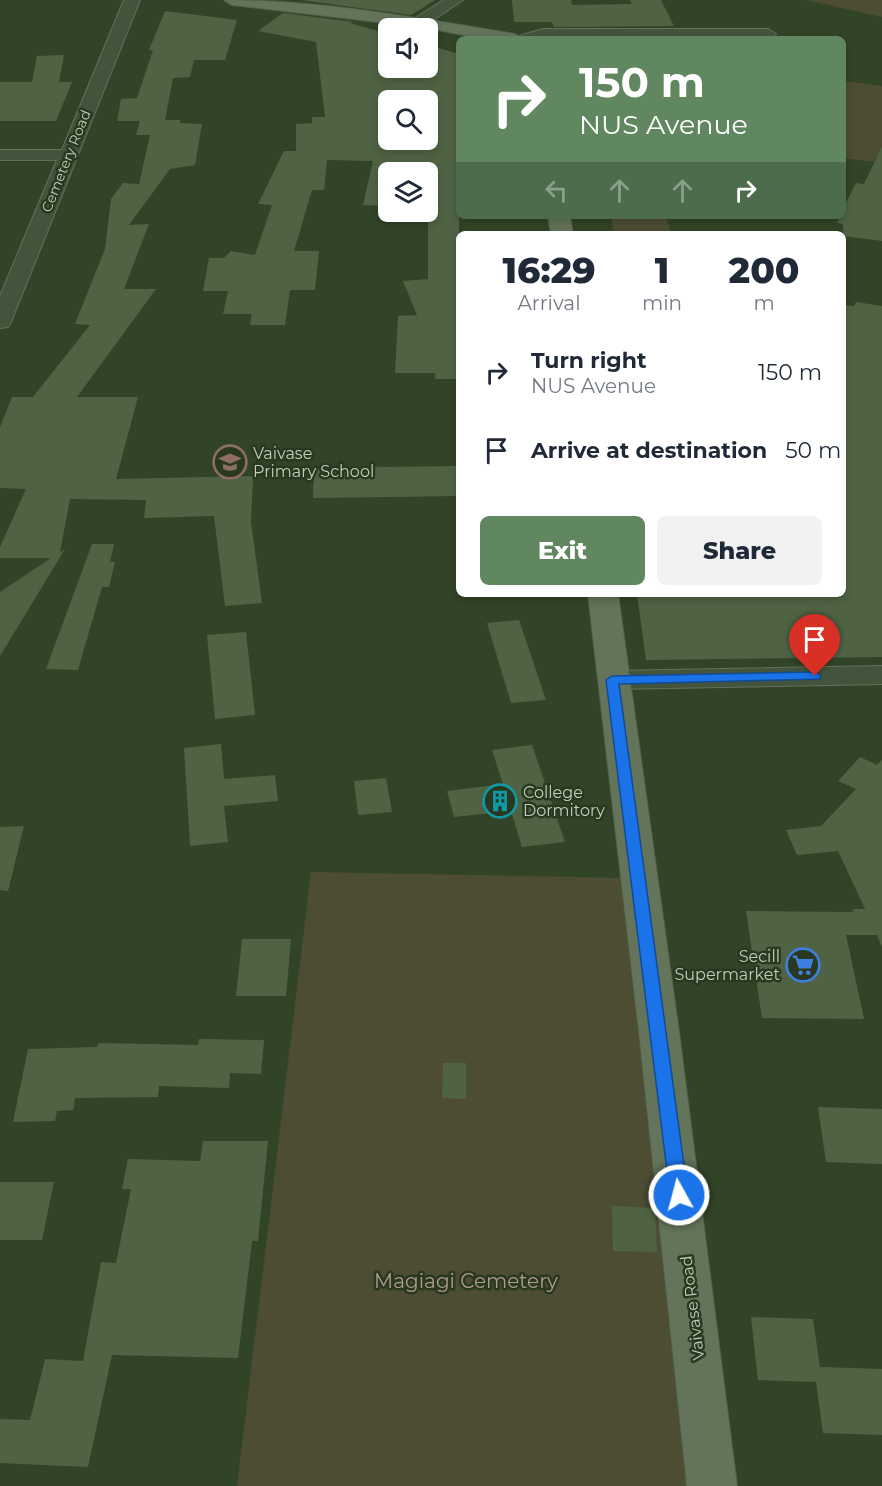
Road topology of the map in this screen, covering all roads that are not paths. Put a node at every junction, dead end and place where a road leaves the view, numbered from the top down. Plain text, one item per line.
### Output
1 (132, 0) edge
2 (232, 0) edge
3 (455, 0) edge
4 (378, 18) edge
5 (426, 18) edge
6 (438, 26) edge
7 (768, 34) dead end
8 (497, 36) edge
9 (536, 36) edge
10 (0, 155) edge
11 (69, 155) junction
12 (0, 322) edge
13 (603, 597) edge
14 (882, 675) edge
15 (612, 680) junction
16 (712, 1486) edge

1 - 11 street, Cemetery Road
2 - 4 main road
3 - 5 street
6 - 8 main road
7 - 9 street
10 - 11 street
11 - 12 street, Cemetery Road
13 - 15 main road, Vaivase Road
14 - 15 street
15 - 16 main road, Vaivase Road

